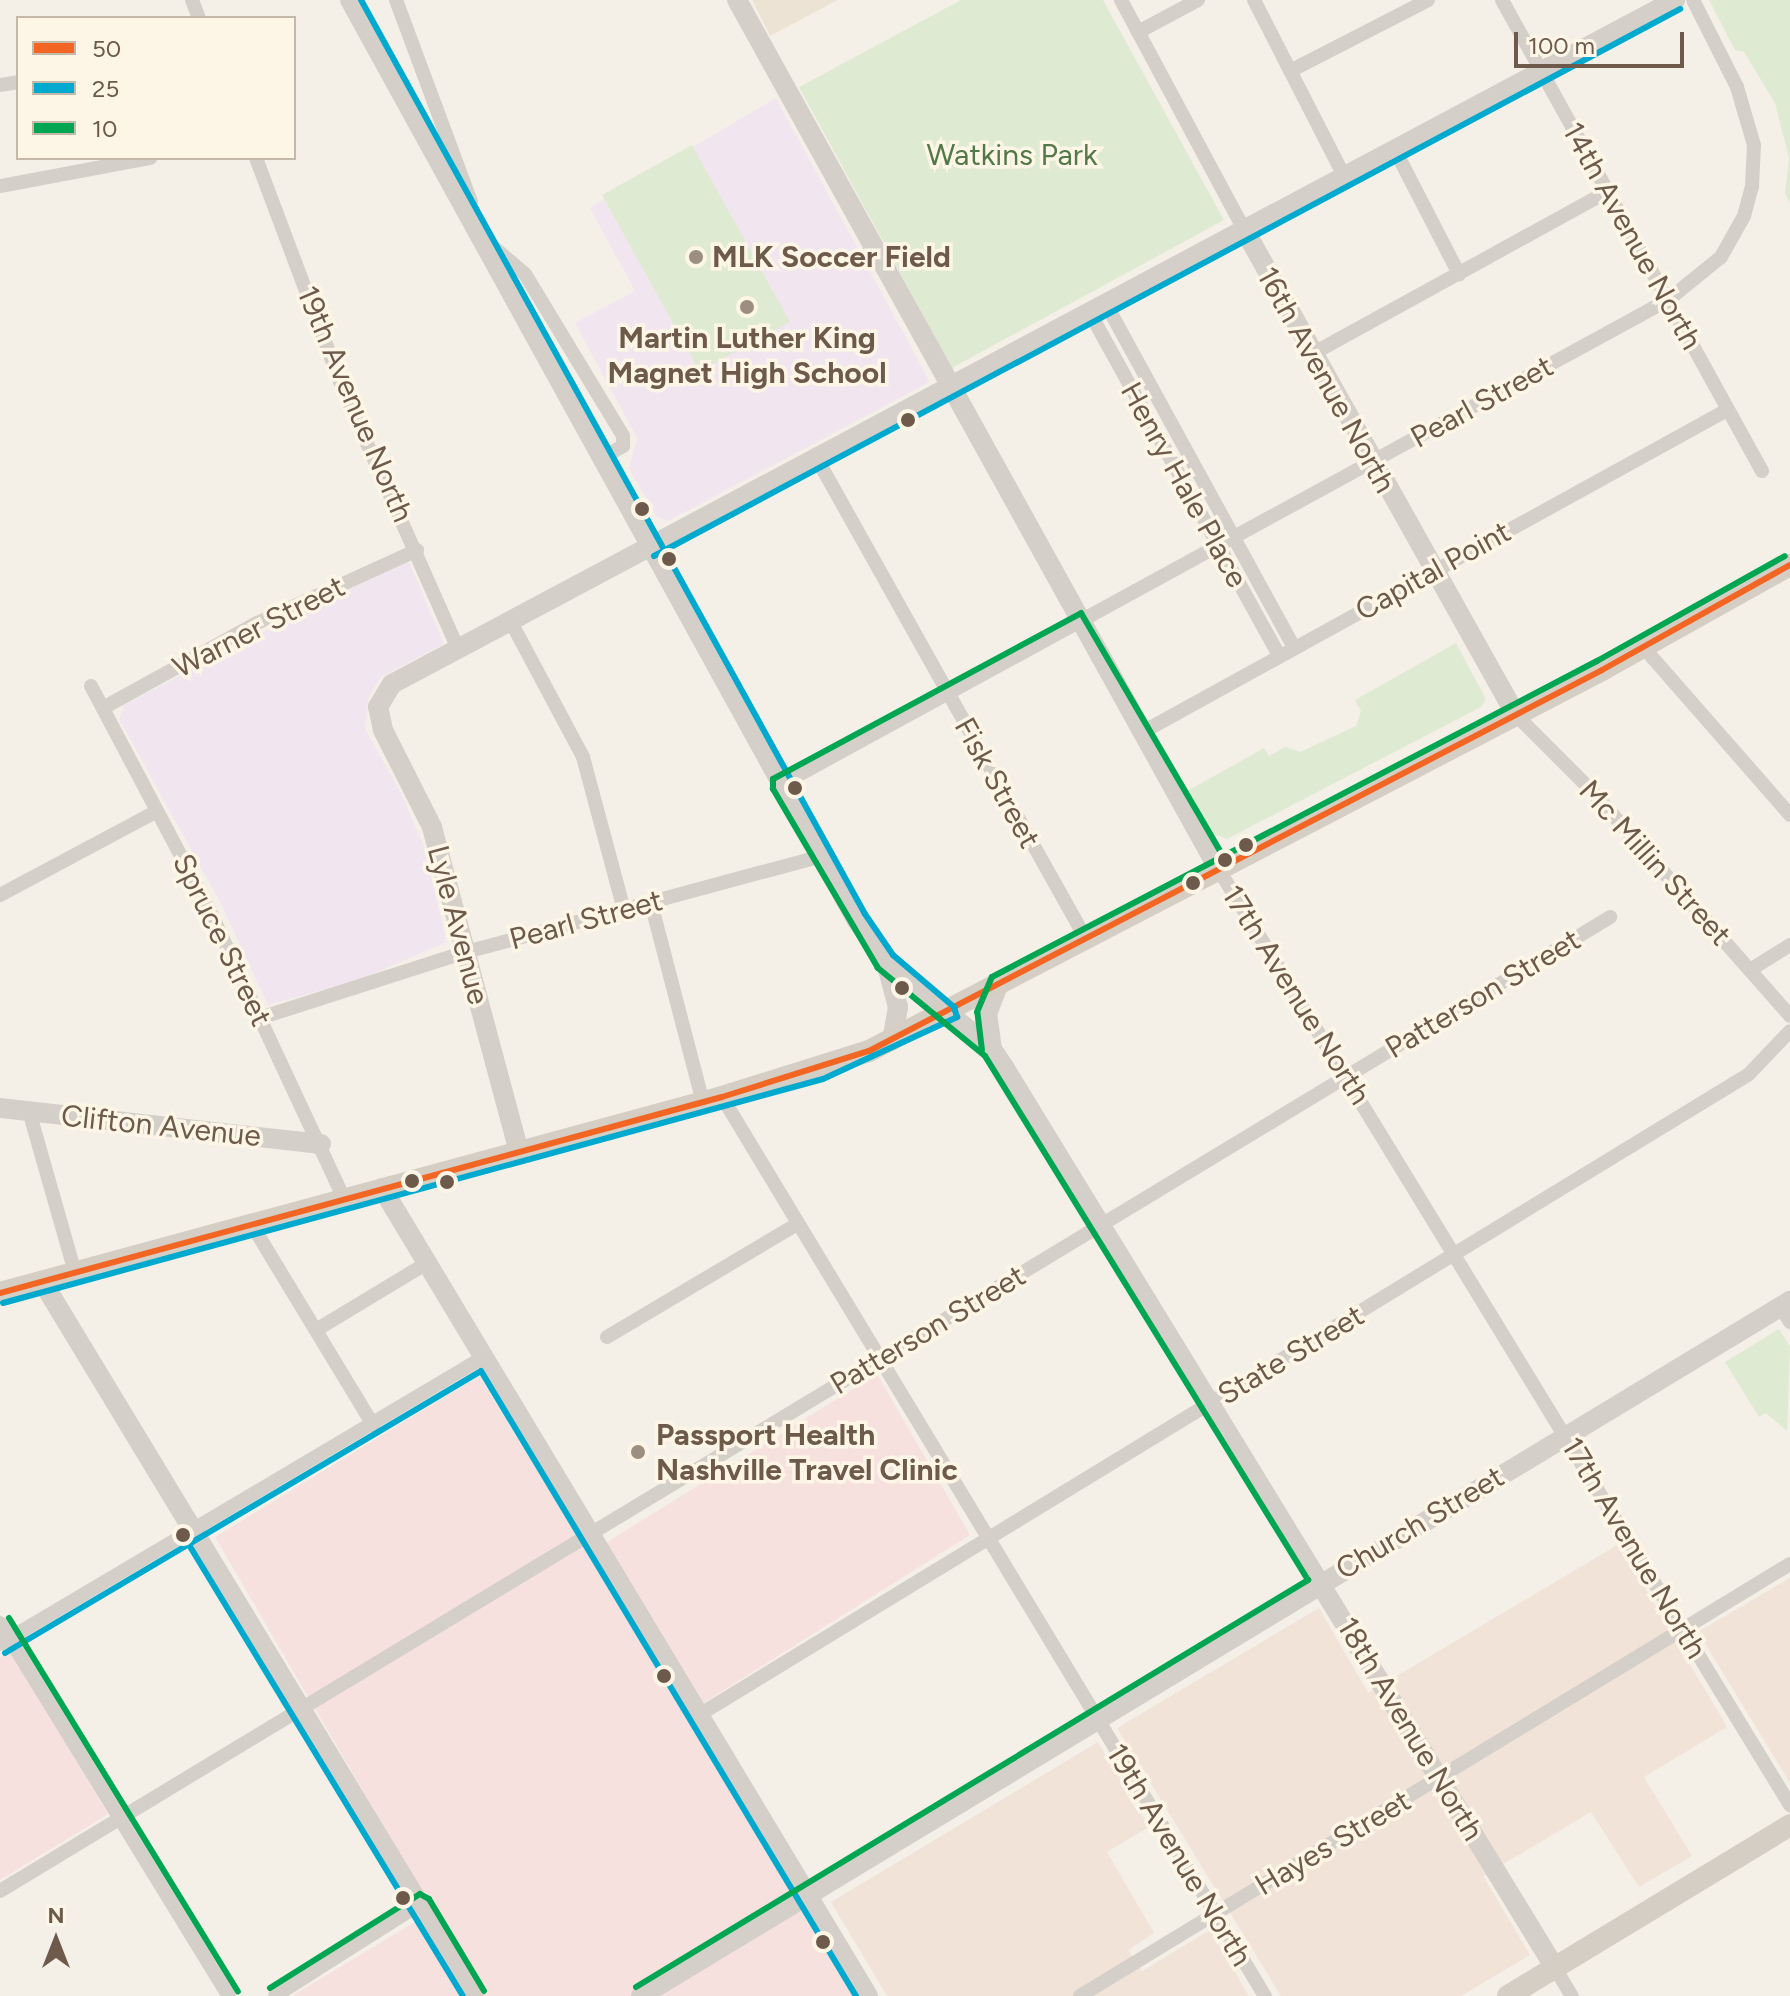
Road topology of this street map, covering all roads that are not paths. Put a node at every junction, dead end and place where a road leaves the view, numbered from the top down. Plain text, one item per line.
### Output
1 (350, 0) edge
2 (396, 0) edge
3 (737, 0) edge
4 (1121, 0) edge
5 (1198, 0) edge
6 (1254, 0) edge
7 (1428, 0) edge
8 (1502, 0) edge
9 (1675, 0) edge
10 (1693, 0) edge
11 (1138, 32) junction
12 (1541, 70) junction
13 (1290, 71) junction
14 (1395, 150) junction
15 (139, 160) edge
16 (257, 160) edge
17 (1344, 176) junction
18 (0, 186) edge
19 (1607, 192) junction
20 (1244, 229) junction
21 (1459, 274) junction
22 (1668, 300) junction
23 (1098, 309) junction
24 (1312, 354) junction
25 (948, 388) junction
26 (1727, 410) junction
27 (816, 457) junction
28 (602, 458) junction
29 (1372, 463) junction
30 (1762, 471) dead end
31 (1234, 538) junction
32 (649, 547) junction
33 (1218, 547) junction
34 (417, 550) junction
35 (1790, 565) edge
36 (1432, 572) junction
37 (511, 622) junction
38 (1079, 623) junction
39 (1294, 648) junction
40 (1644, 648) junction
41 (458, 649) junction
42 (1279, 656) junction
43 (91, 686) dead end
44 (948, 692) junction
45 (103, 708) junction
46 (1516, 715) junction
47 (1141, 733) junction
48 (782, 784) junction
49 (157, 811) junction
50 (1790, 815) edge
51 (821, 856) junction
52 (1219, 870) junction
53 (0, 895) edge
54 (651, 903) junction
55 (624, 910) junction
56 (1610, 917) dead end
57 (1086, 939) junction
58 (1790, 945) edge
59 (466, 952) junction
60 (886, 962) junction
61 (1750, 970) junction
62 (998, 985) junction
63 (947, 1014) junction
64 (1790, 1016) edge
65 (260, 1018) junction
66 (1790, 1031) edge
67 (892, 1040) junction
68 (992, 1049) junction
69 (1347, 1077) junction
70 (712, 1100) junction
71 (0, 1108) edge
72 (29, 1111) junction
73 (321, 1144) junction
74 (519, 1152) junction
75 (382, 1188) junction
76 (344, 1199) junction
77 (797, 1224) junction
78 (252, 1225) junction
79 (1101, 1226) junction
80 (1456, 1255) junction
81 (427, 1263) junction
82 (75, 1272) junction
83 (42, 1281) junction
84 (0, 1293) edge
85 (1787, 1310) edge
86 (316, 1330) junction
87 (607, 1337) dead end
88 (484, 1357) junction
89 (880, 1359) junction
90 (1211, 1404) junction
91 (373, 1425) junction
92 (1566, 1434) junction
93 (192, 1530) junction
94 (591, 1534) junction
95 (987, 1541) junction
96 (1790, 1564) edge
97 (1322, 1583) junction
98 (0, 1623) edge
99 (1683, 1630) junction
100 (5, 1641) edge
101 (302, 1709) junction
102 (699, 1715) junction
103 (1098, 1719) junction
104 (1441, 1777) junction
105 (1790, 1805) edge
106 (121, 1819) junction
107 (1790, 1825) edge
108 (0, 1891) edge
109 (808, 1895) junction
110 (420, 1904) junction
111 (1216, 1914) junction
112 (1555, 1968) junction
113 (229, 1996) edge
114 (275, 1996) edge
115 (475, 1996) edge
116 (641, 1996) edge
117 (868, 1996) edge
118 (1080, 1996) edge
119 (1265, 1996) edge
120 (1508, 1996) edge
121 (1572, 1996) edge

1 - 28 main road
2 - 28 street
3 - 25 main road, 17th Avenue North
4 - 11 street, 16th Avenue North
5 - 11 street
6 - 13 street
7 - 13 street
8 - 12 street, 14th Avenue North
9 - 12 main road
10 - 22 street, Pearl Street
11 - 20 street, 16th Avenue North
12 - 14 main road
12 - 19 street, 14th Avenue North
13 - 17 street
14 - 17 main road
14 - 21 street
15 - 18 street
16 - 34 street, 19th Avenue North
17 - 20 main road
19 - 21 street
19 - 22 street, 14th Avenue North
20 - 23 main road
20 - 24 main road, 16th Avenue North
21 - 24 street
22 - 26 street, 14th Avenue North
22 - 29 street, Pearl Street
23 - 25 main road
23 - 31 street, Henry Hale Place
23 - 33 street, Henry Hale Place
24 - 29 main road, 16th Avenue North
25 - 27 main road
25 - 38 main road, 17th Avenue North
26 - 30 street, 14th Avenue North
26 - 36 street, Capital Point
27 - 32 main road
27 - 44 street, Fisk Street
28 - 32 main road
29 - 31 street, Pearl Street
29 - 36 main road, 16th Avenue North
31 - 33 street, Pearl Street
31 - 39 street, Henry Hale Place
32 - 37 main road
32 - 48 main road
33 - 38 street, Pearl Street
33 - 42 street, Henry Hale Place
34 - 41 street, 19th Avenue North
34 - 45 street, Warner Street
35 - 40 main road
36 - 39 street, Capital Point
36 - 46 main road, 16th Avenue North
37 - 41 main road
37 - 55 street
38 - 44 street, Pearl Street
38 - 47 main road, 17th Avenue North
39 - 42 street, Capital Point
40 - 46 main road
40 - 50 street
41 - 59 main road, Lyle Avenue
42 - 47 street, Capital Point
43 - 45 street, Spruce Street
44 - 48 street, Pearl Street
44 - 57 street, Fisk Street
45 - 49 street, Spruce Street
46 - 52 main road
46 - 61 street, Mc Millin Street
47 - 52 main road, 17th Avenue North
48 - 51 main road
49 - 53 street
49 - 65 street, Spruce Street
51 - 54 street, Pearl Street
51 - 60 main road
52 - 57 main road
52 - 69 street, 17th Avenue North
54 - 55 street, Pearl Street
54 - 70 street, 19th Avenue North
55 - 59 street, Pearl Street
56 - 69 street, Patterson Street
57 - 62 main road
58 - 61 street
59 - 65 street, Pearl Street
59 - 74 main road, Lyle Avenue
60 - 63 main road, 18th Avenue North
60 - 67 main road
61 - 64 street, Mc Millin Street
62 - 63 main road
62 - 68 main road
63 - 67 main road
63 - 68 main road, 18th Avenue North
65 - 73 street, Spruce Street
66 - 80 street, State Street
67 - 70 main road
68 - 79 main road, 18th Avenue North
69 - 79 street, Patterson Street
69 - 80 street, 17th Avenue North
70 - 74 main road
70 - 77 street, 19th Avenue North
71 - 72 main road, Clifton Avenue
72 - 73 main road, Clifton Avenue
72 - 82 street
73 - 76 street, Spruce Street
74 - 75 main road
75 - 76 main road
75 - 81 main road
76 - 78 main road
77 - 87 street
77 - 89 street, 19th Avenue North
78 - 82 main road
78 - 86 street
79 - 89 street, Patterson Street
79 - 90 main road, 18th Avenue North
80 - 90 street, State Street
80 - 92 street, 17th Avenue North
81 - 86 street
81 - 88 main road
82 - 83 main road
83 - 84 main road
83 - 93 main road
85 - 92 main road, Church Street
86 - 91 street
88 - 91 street
88 - 94 main road
89 - 94 street, Patterson Street
89 - 95 street, 19th Avenue North
90 - 95 street, State Street
90 - 97 main road, 18th Avenue North
91 - 93 street
92 - 97 main road, Church Street
92 - 99 street, 17th Avenue North
93 - 100 street
93 - 101 main road
94 - 101 street, Patterson Street
94 - 102 main road
95 - 102 street, State Street
95 - 103 street, 19th Avenue North
96 - 99 street, Hayes Street
97 - 103 main road, Church Street
97 - 104 main road, 18th Avenue North
98 - 100 street
99 - 104 street, Hayes Street
99 - 105 street, 17th Avenue North
100 - 106 street
101 - 106 street, Patterson Street
101 - 110 main road
102 - 109 main road
103 - 109 main road, Church Street
103 - 111 street, 19th Avenue North
104 - 111 street, Hayes Street
104 - 112 main road, 18th Avenue North
106 - 108 street, Patterson Street
106 - 113 street
107 - 112 main road
109 - 116 main road, Church Street
109 - 117 main road
110 - 114 street
110 - 115 main road
111 - 118 street, Hayes Street
111 - 119 street, 19th Avenue North
112 - 120 main road
112 - 121 street

